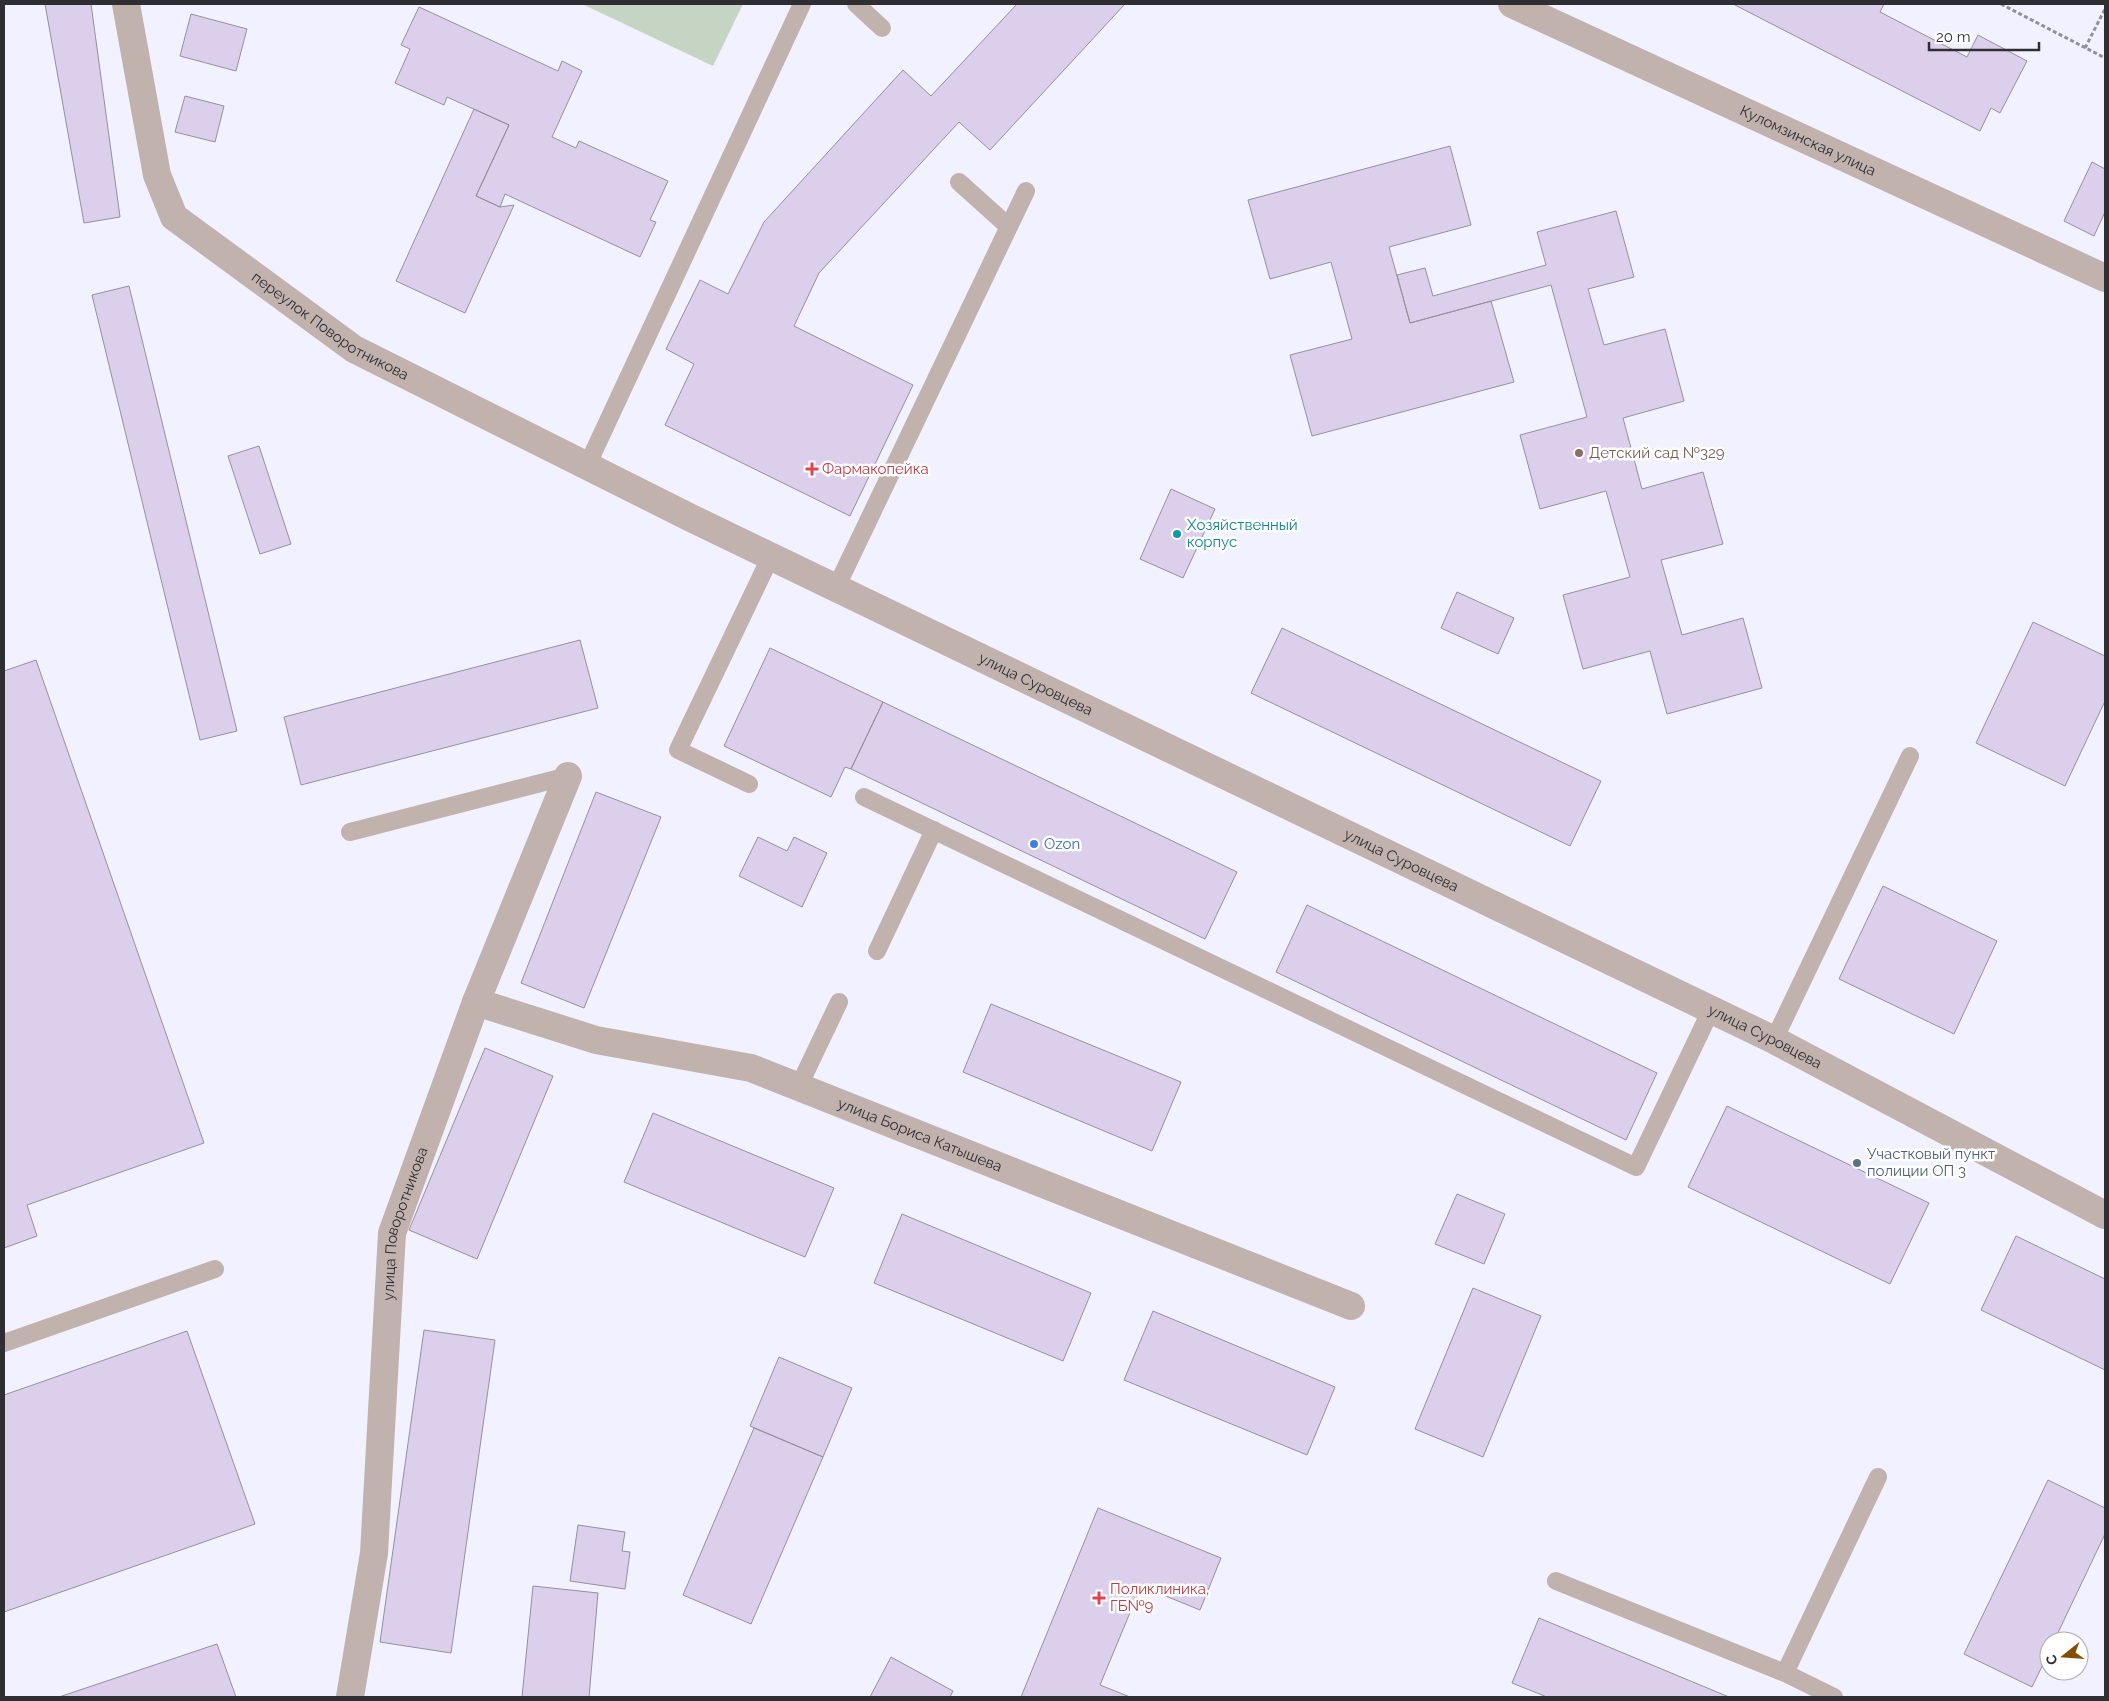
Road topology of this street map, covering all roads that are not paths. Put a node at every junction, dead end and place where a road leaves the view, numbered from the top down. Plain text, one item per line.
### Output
1 (126, 4) edge
2 (802, 4) edge
3 (856, 4) edge
4 (1512, 4) edge
5 (882, 28) dead end
6 (959, 182) dead end
7 (1026, 191) dead end
8 (1009, 227) junction
9 (2105, 278) edge
10 (586, 466) junction
11 (691, 518) joint
12 (771, 556) junction
13 (836, 588) junction
14 (1910, 756) dead end
15 (568, 776) joint
16 (749, 784) dead end
17 (864, 797) dead end
18 (934, 830) junction
19 (350, 832) dead end
20 (877, 951) dead end
21 (476, 1002) junction
22 (839, 1002) dead end
23 (1711, 1010) junction
24 (1774, 1040) junction
25 (799, 1086) junction
26 (2105, 1215) edge
27 (215, 1269) dead end
28 (1351, 1306) dead end
29 (4, 1343) edge
30 (1878, 1477) dead end
31 (1556, 1580) dead end
32 (1785, 1673) junction
33 (350, 1697) edge
34 (1834, 1697) edge

1 - 10 street, переулок Поворотникова
2 - 10 lane
3 - 5 lane
4 - 9 street, Куломзинская улица
6 - 8 lane
7 - 8 lane
8 - 13 lane
10 - 11 street, переулок Поворотникова
11 - 12 street, улица Суровцева
12 - 13 street, улица Суровцева
12 - 16 lane
13 - 23 street, улица Суровцева
14 - 24 lane
15 - 19 lane
15 - 21 street, улица Поворотникова
17 - 18 lane
18 - 20 lane
18 - 23 lane
21 - 25 street, улица Бориса Катышева
21 - 33 street, улица Поворотникова
22 - 25 lane
23 - 24 street, улица Суровцева
24 - 26 street, улица Суровцева
25 - 28 street, улица Бориса Катышева
27 - 29 lane
30 - 32 lane
31 - 32 lane
32 - 34 lane

